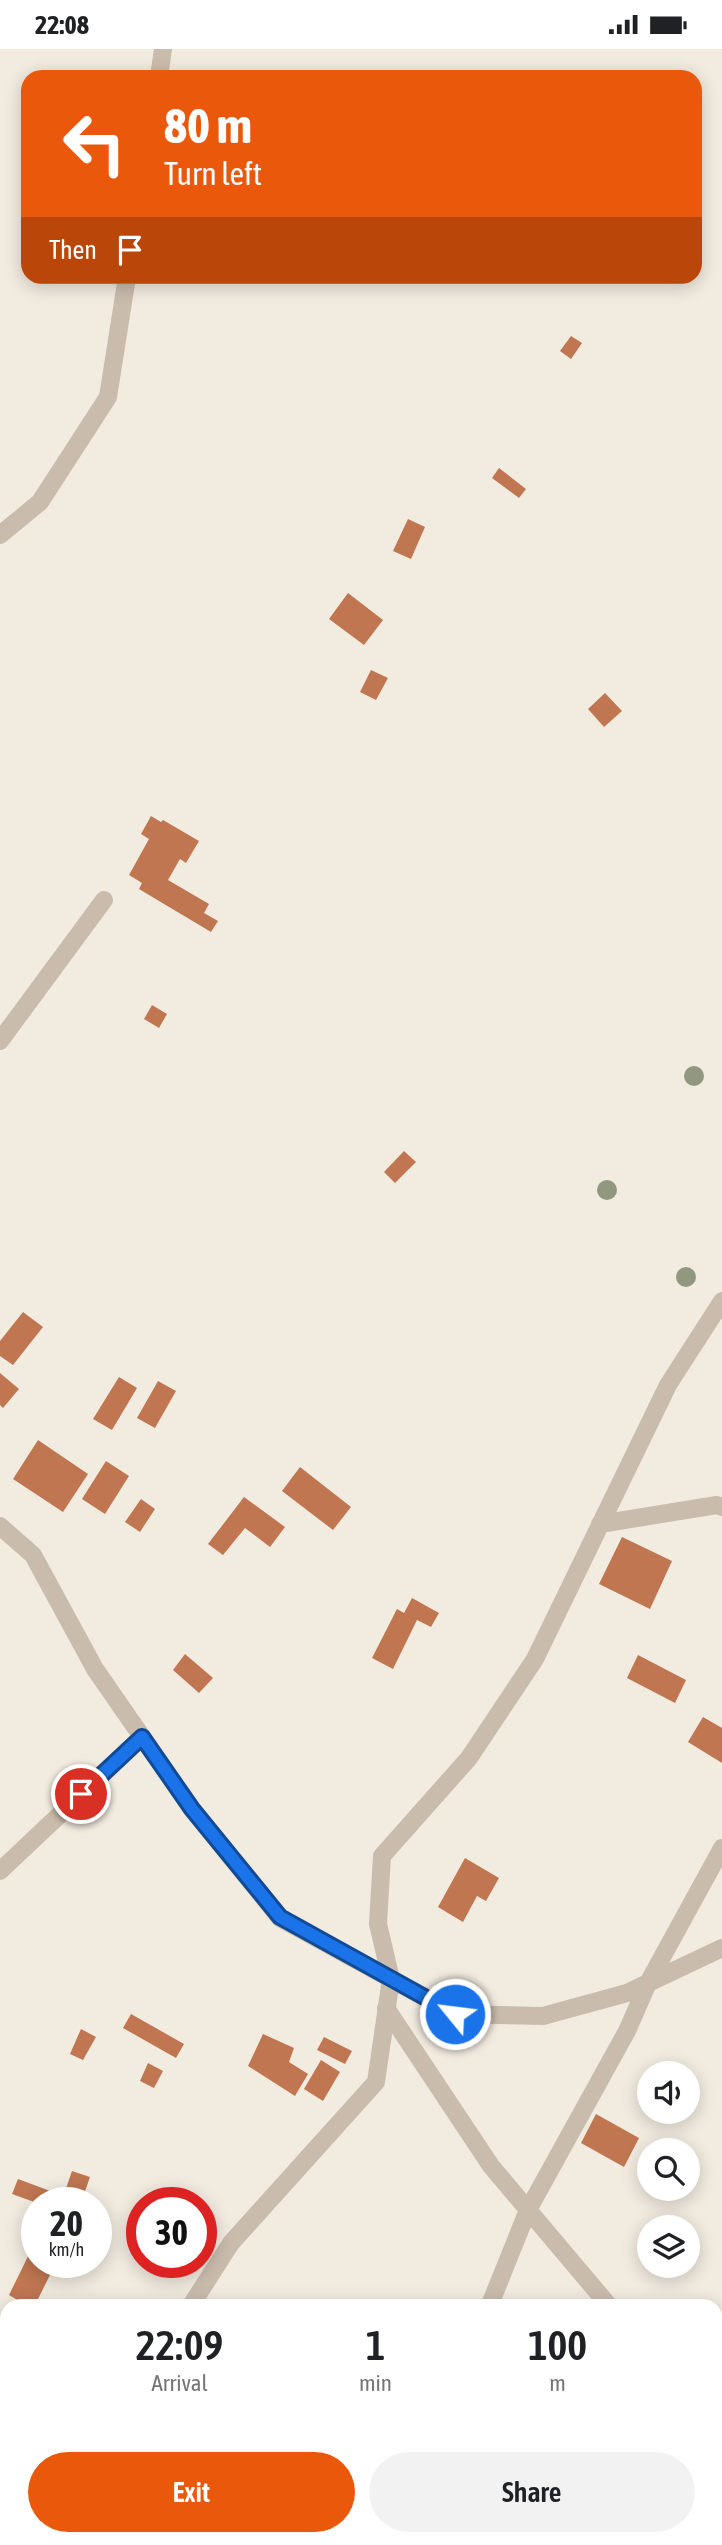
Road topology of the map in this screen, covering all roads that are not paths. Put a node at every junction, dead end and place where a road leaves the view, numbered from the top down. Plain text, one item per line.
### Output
1 (163, 49) edge
2 (160, 70) edge
3 (126, 284) edge
4 (0, 535) edge
5 (104, 900) dead end
6 (0, 1041) edge
7 (722, 1301) edge
8 (722, 1507) edge
9 (600, 1524) junction
10 (0, 1526) edge
11 (142, 1737) junction
12 (722, 1847) edge
13 (0, 1871) edge
14 (722, 1948) edge
15 (391, 1979) junction
16 (648, 1983) junction
17 (386, 2008) junction
18 (528, 2210) junction
19 (195, 2299) edge
20 (492, 2299) edge
21 (603, 2299) edge

1 - 2 street
3 - 4 street
5 - 6 street
7 - 9 street
8 - 9 street
9 - 15 street
10 - 11 street
11 - 13 street
11 - 15 street
12 - 16 street
14 - 16 street
15 - 16 street
15 - 17 street
16 - 18 street
17 - 18 street
17 - 19 street
18 - 20 street
18 - 21 street

